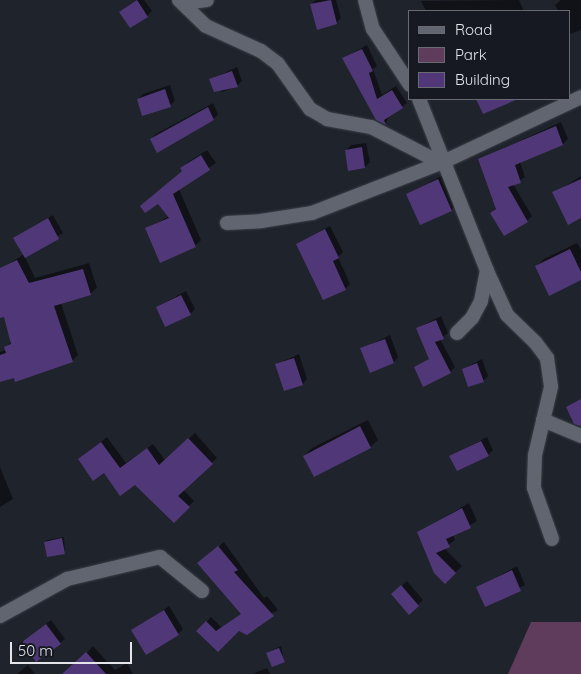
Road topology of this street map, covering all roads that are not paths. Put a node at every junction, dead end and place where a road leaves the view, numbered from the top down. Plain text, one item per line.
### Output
1 (208, 0) edge
2 (365, 0) edge
3 (181, 1) edge
4 (408, 82) edge
5 (581, 97) edge
6 (419, 100) edge
7 (441, 163) junction
8 (227, 223) dead end
9 (487, 271) junction
10 (457, 333) dead end
11 (543, 420) junction
12 (581, 436) edge
13 (552, 539) dead end
14 (202, 591) dead end
15 (0, 616) edge

1 - 3 street
2 - 4 street
3 - 7 street
5 - 7 street
6 - 7 street
7 - 8 street
7 - 9 street
9 - 10 street
9 - 11 street
11 - 12 street
11 - 13 street
14 - 15 street

